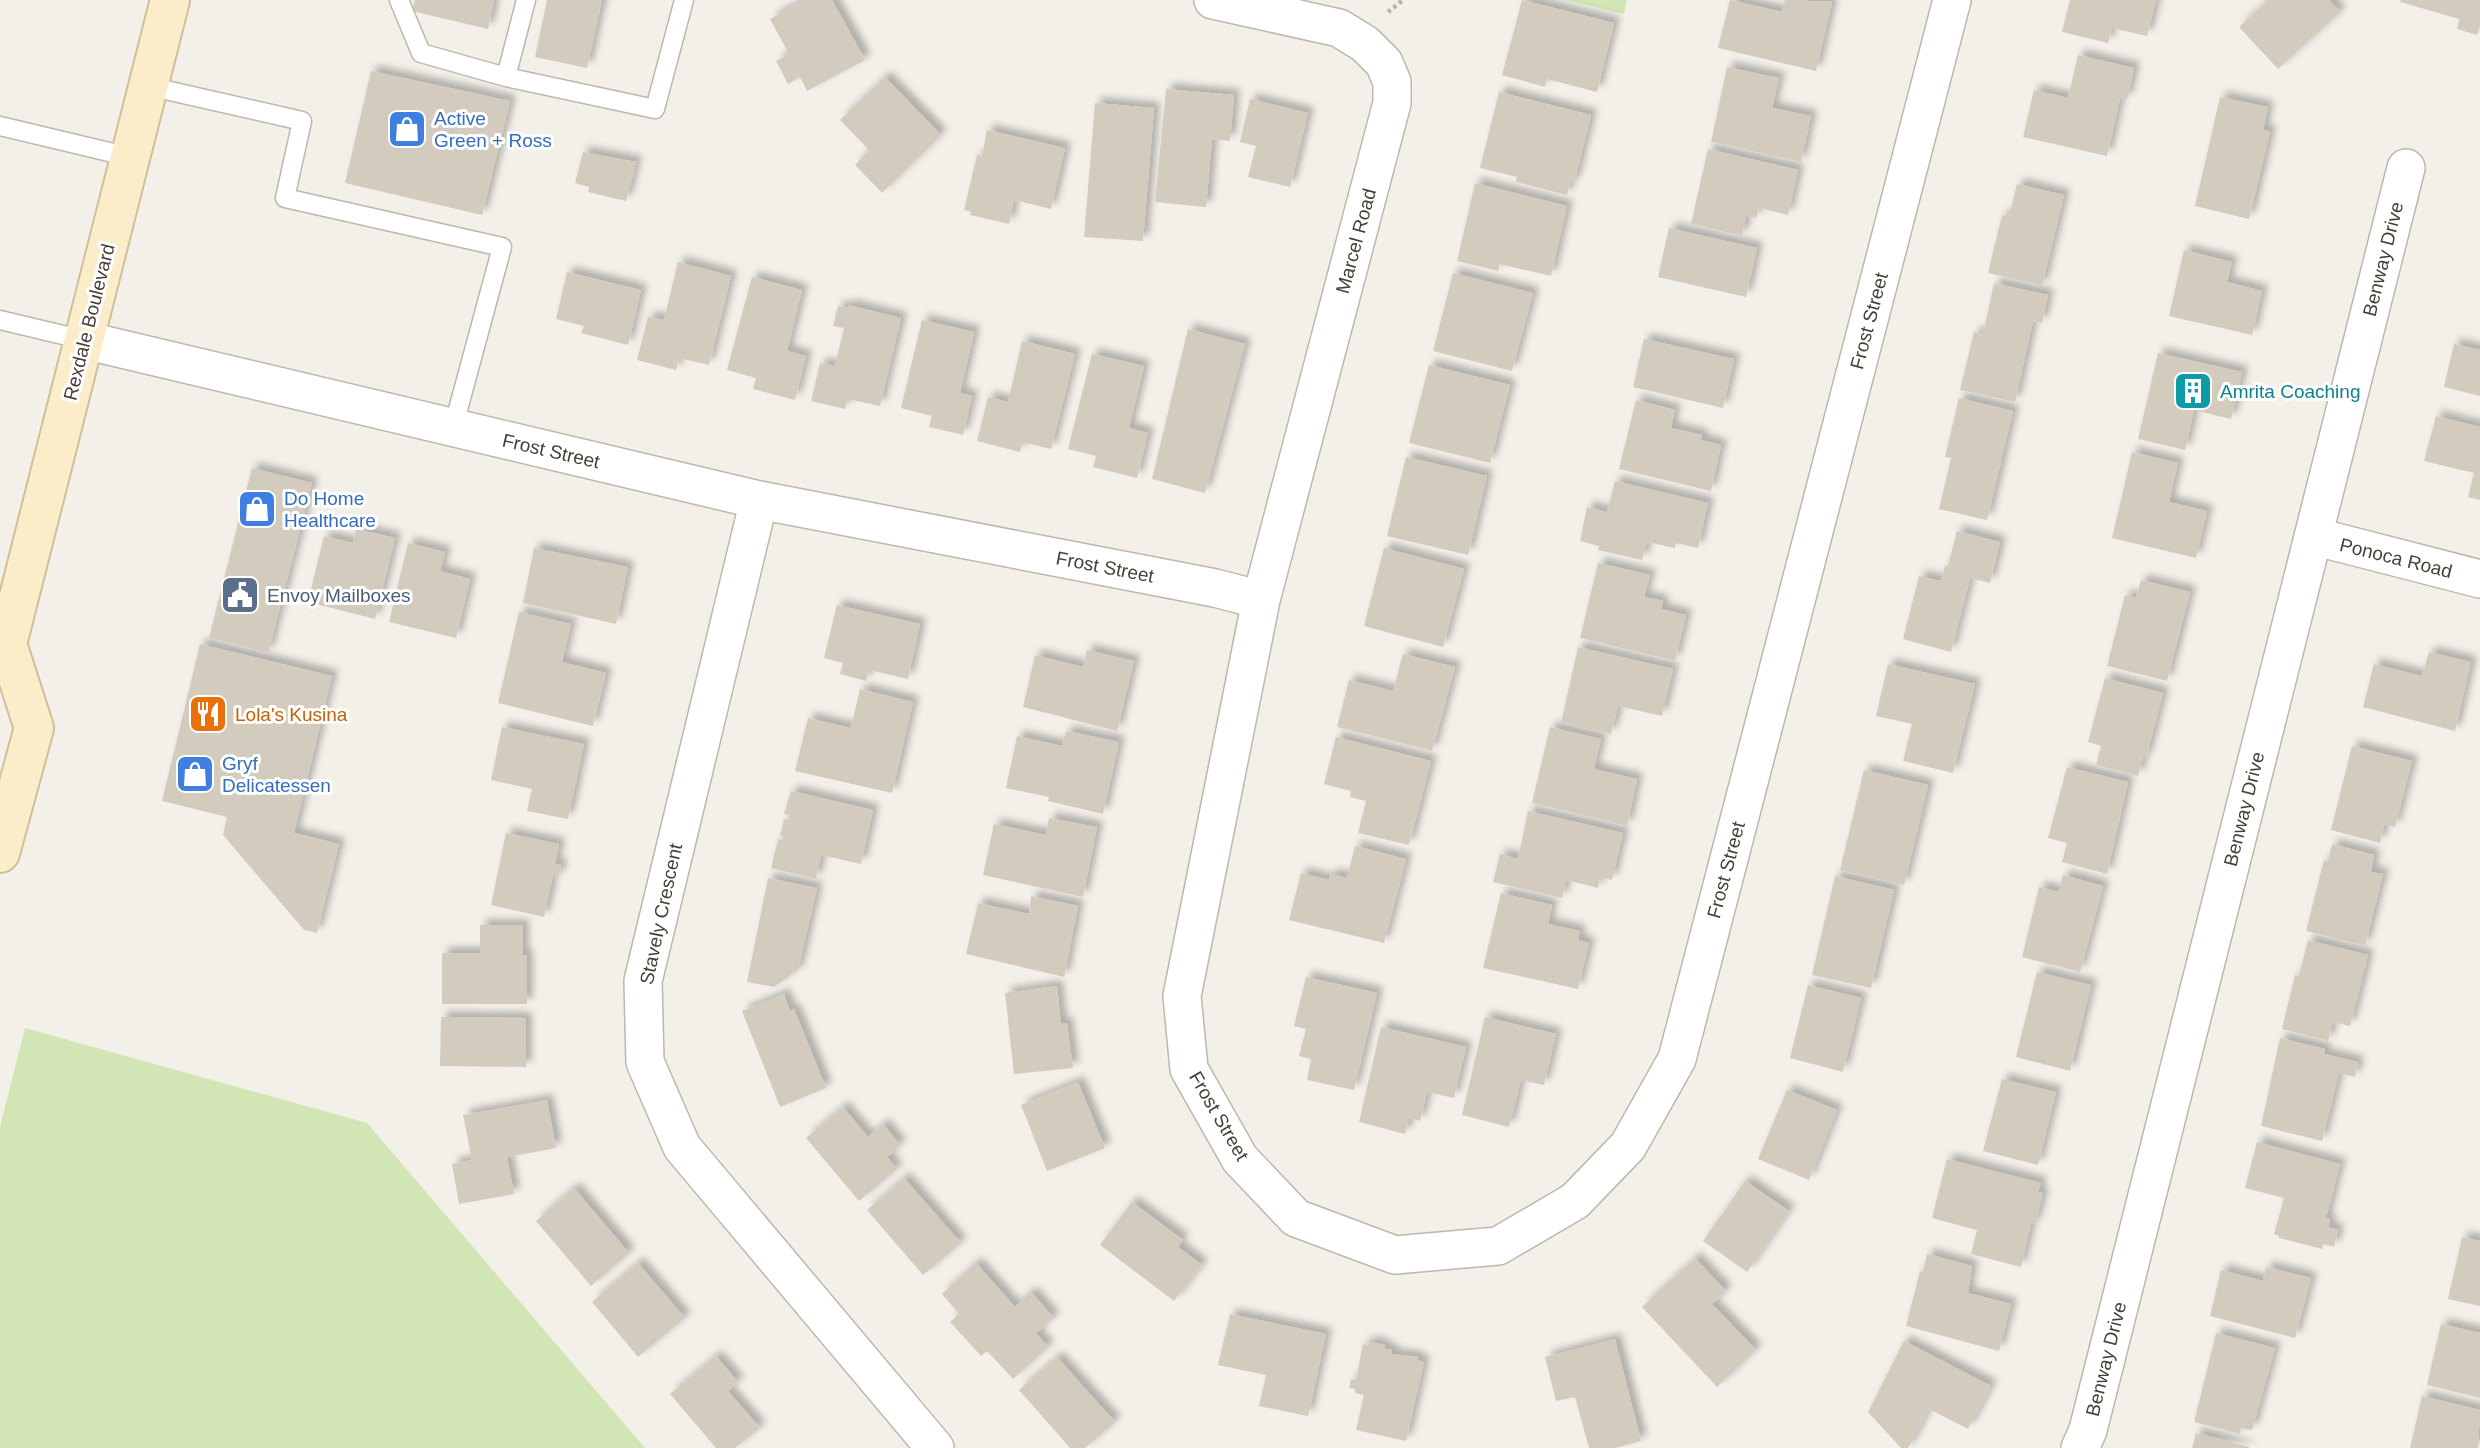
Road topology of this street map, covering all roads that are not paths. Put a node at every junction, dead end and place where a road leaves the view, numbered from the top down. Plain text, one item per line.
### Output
1 (170, 0) edge
2 (399, 0) edge
3 (526, 0) edge
4 (684, 0) edge
5 (1213, 0) edge
6 (1952, 0) edge
7 (506, 77) junction
8 (148, 86) junction
9 (0, 126) edge
10 (130, 157) junction
11 (2406, 169) dead end
12 (0, 320) edge
13 (84, 340) junction
14 (453, 428) junction
15 (759, 500) junction
16 (2313, 536) junction
17 (2480, 579) edge
18 (1262, 600) junction
19 (3, 647) edge
20 (0, 853) edge
21 (935, 1448) edge
22 (2080, 1448) edge

1 - 8 main road, Rexdale Boulevard
2 - 7 lane
3 - 7 lane
4 - 7 lane
5 - 18 street, Marcel Road
6 - 18 street, Frost Street
8 - 10 main road, Rexdale Boulevard
8 - 14 lane
9 - 10 lane
10 - 13 main road, Rexdale Boulevard
11 - 16 street, Benway Drive
12 - 13 lane
13 - 14 street, Frost Street
13 - 19 main road, Rexdale Boulevard
14 - 15 street, Frost Street
15 - 18 street, Frost Street
15 - 21 street, Stavely Crescent
16 - 17 street, Ponoca Road
16 - 22 street, Benway Drive
19 - 20 main road, Rexdale Boulevard

